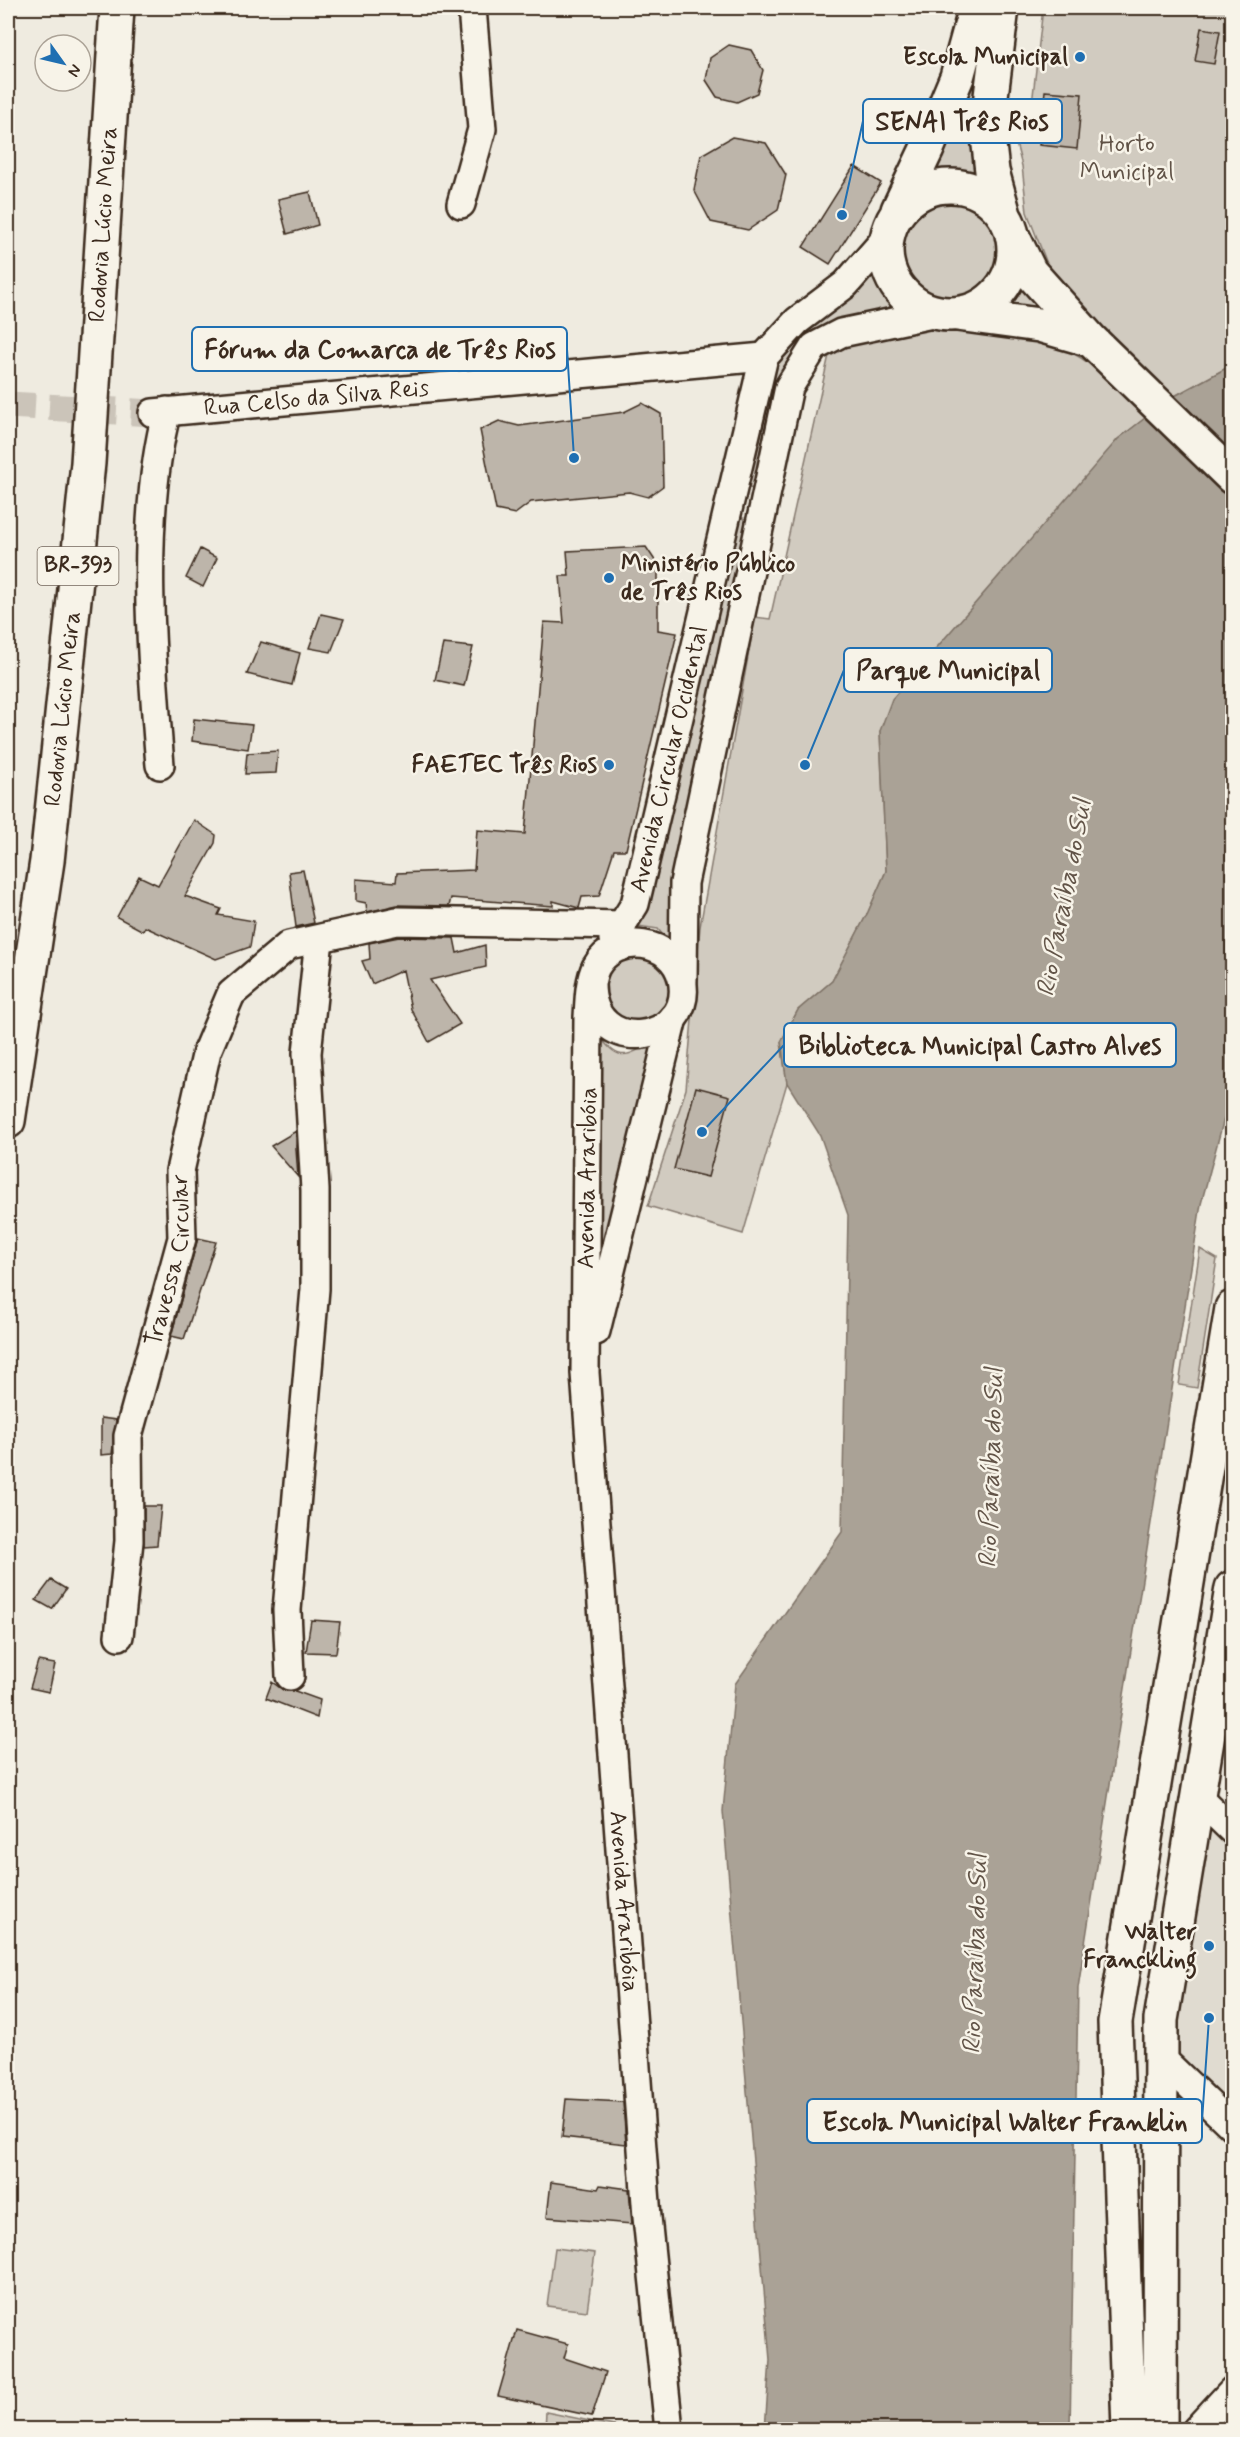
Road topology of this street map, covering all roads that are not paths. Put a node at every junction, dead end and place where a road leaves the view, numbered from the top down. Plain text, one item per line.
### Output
1 (117, 8) edge
2 (472, 8) edge
3 (976, 8) edge
4 (1002, 8) edge
5 (460, 204) dead end
6 (1008, 225) junction
7 (891, 226) junction
8 (947, 314) junction
9 (1102, 349) junction
10 (764, 357) junction
11 (1233, 477) edge
12 (730, 499) junction
13 (764, 506) junction
14 (160, 765) dead end
15 (623, 925) junction
16 (319, 939) junction
17 (593, 976) junction
18 (683, 990) junction
19 (673, 1018) junction
20 (8, 1121) edge
21 (1233, 1308) edge
22 (585, 1373) junction
23 (1233, 1588) edge
24 (119, 1636) dead end
25 (290, 1676) dead end
26 (1198, 1797) junction
27 (1233, 1830) edge
28 (1161, 2058) junction
29 (1233, 2127) edge
30 (1233, 2391) edge
31 (669, 2430) edge
32 (1129, 2430) edge
33 (1160, 2430) edge
34 (1196, 2430) edge

1 - 20 main road, Rodovia Lúcio Meira / BR-393
2 - 5 street
3 - 7 main road, Avenida Circular Ocidental
4 - 6 main road
6 - 7 main road
6 - 8 main road
6 - 9 main road
7 - 8 main road
7 - 10 street, Avenida Circular Ocidental
8 - 9 main road
8 - 13 street, Avenida Circular Ocidental
9 - 11 main road
10 - 12 street, Avenida Circular Ocidental
10 - 14 street, Rua Celso da Silva Reis
12 - 13 street
12 - 15 street, Avenida Circular Ocidental
13 - 18 street, Avenida Circular Ocidental
15 - 16 street, Travessa Circular
15 - 17 street, Avenida Circular Ocidental
16 - 24 street, Travessa Circular
16 - 25 street
17 - 18 street
17 - 19 street
17 - 22 street, Avenida Araribóia
18 - 19 street, Avenida Circular Ocidental
19 - 22 street, Avenida Araribóia
21 - 32 main road
22 - 31 street, Avenida Araribóia
23 - 26 main road
26 - 27 street
26 - 28 main road
28 - 29 street
28 - 33 main road
30 - 34 street

